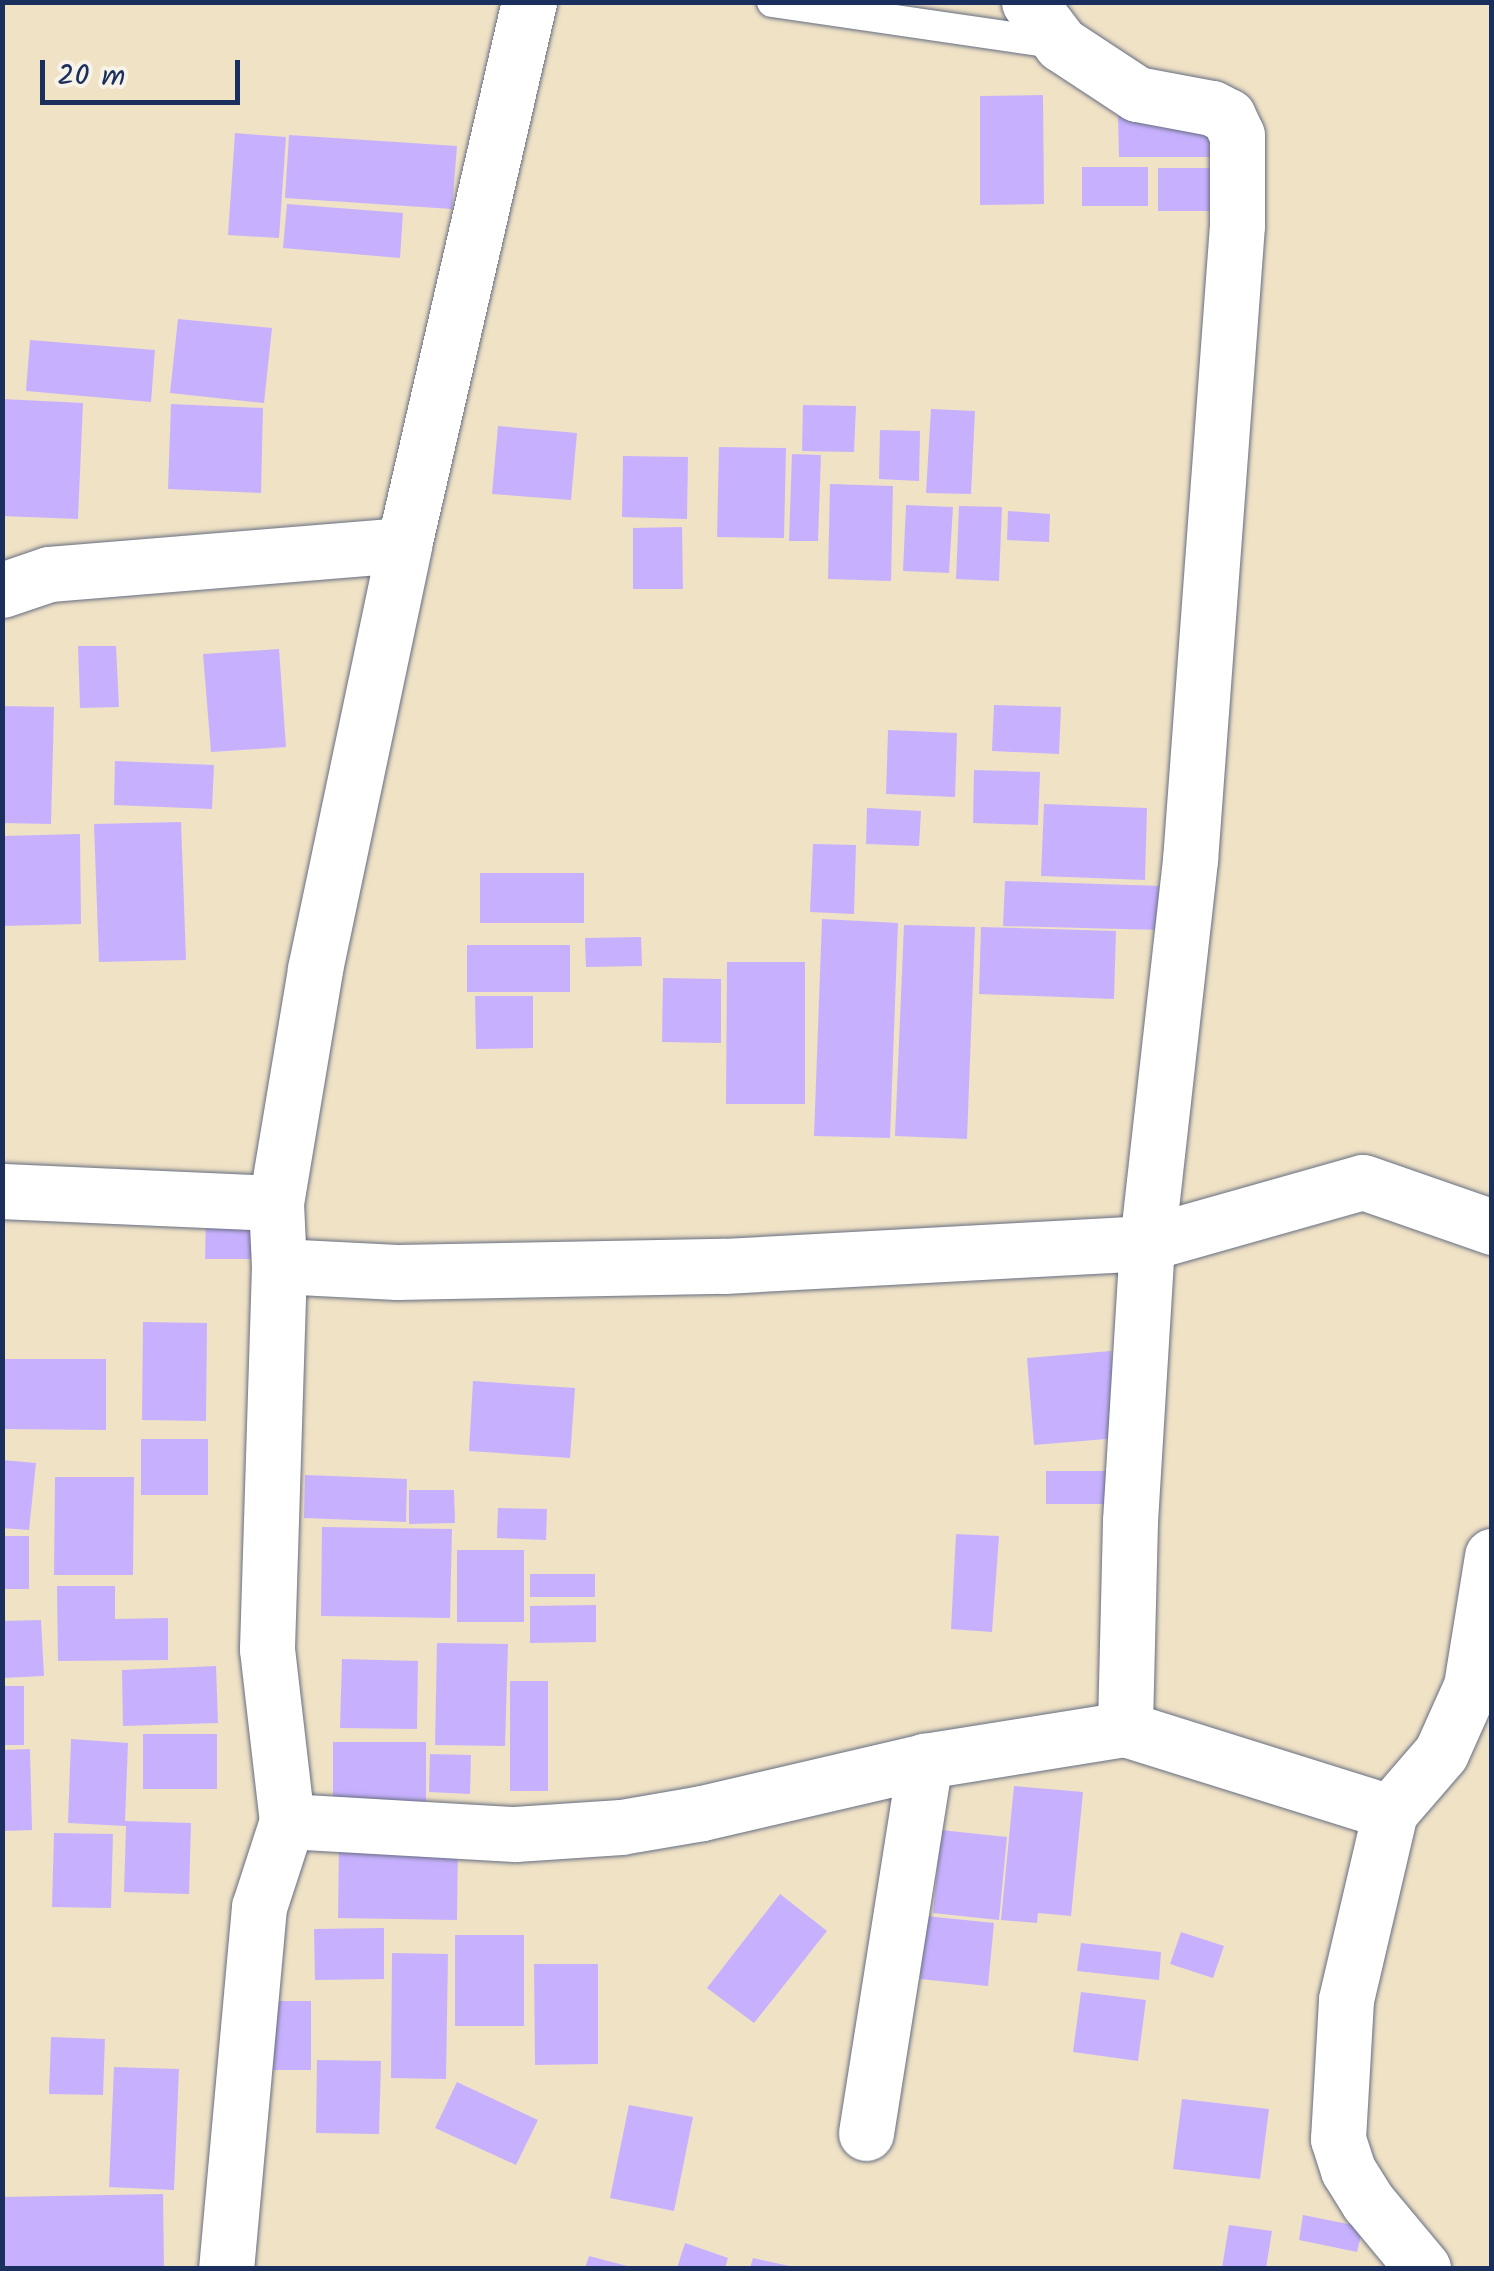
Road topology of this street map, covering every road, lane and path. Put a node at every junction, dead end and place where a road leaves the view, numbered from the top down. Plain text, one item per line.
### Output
1 (528, 2) edge
2 (772, 2) edge
3 (1045, 23) edge
4 (404, 544) junction
5 (2, 590) edge
6 (2, 1191) edge
7 (276, 1203) junction
8 (1492, 1227) edge
9 (1147, 1243) junction
10 (280, 1266) junction
11 (1492, 1556) edge
12 (1125, 1730) junction
13 (925, 1762) junction
14 (1390, 1812) junction
15 (287, 1821) junction
16 (866, 2133) dead end
17 (226, 2268) edge
18 (1424, 2268) edge

1 - 4 street
2 - 3 lane
3 - 9 street
4 - 5 street
4 - 7 street
6 - 7 street
7 - 10 street
8 - 9 street
9 - 10 street
9 - 12 street
10 - 15 street
11 - 14 street
12 - 13 street
12 - 14 street
13 - 15 street
13 - 16 street
14 - 18 street
15 - 17 street

